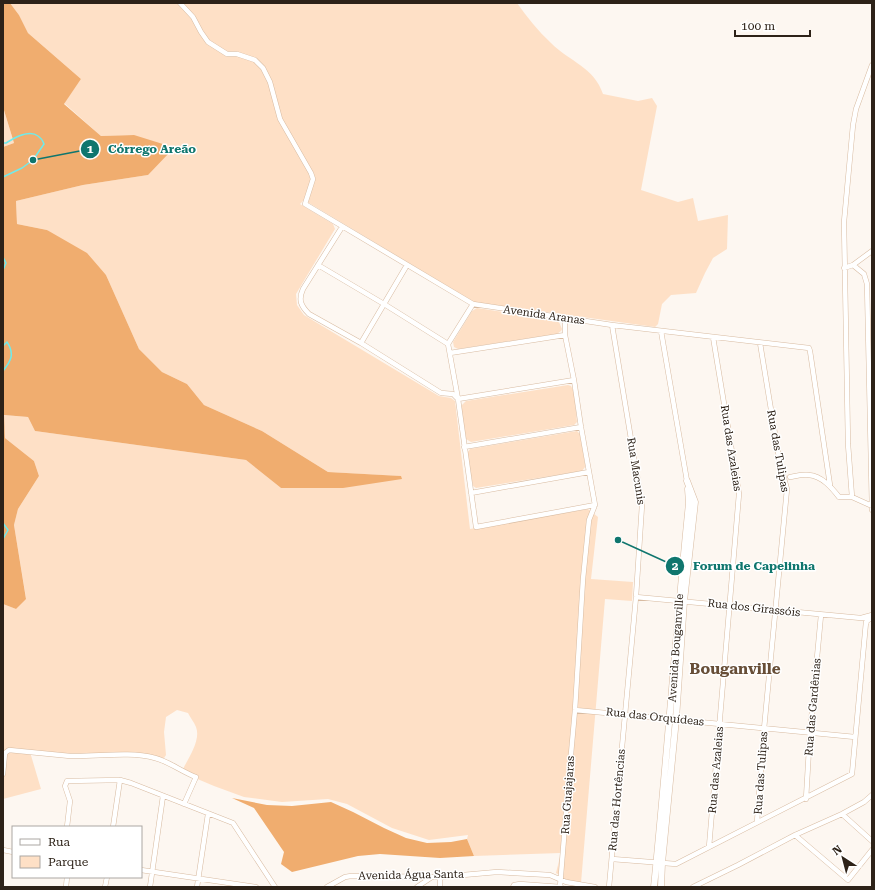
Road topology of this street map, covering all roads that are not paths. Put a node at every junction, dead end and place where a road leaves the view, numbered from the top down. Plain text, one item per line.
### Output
1 (180, 3) edge
2 (872, 65) edge
3 (342, 226) junction
4 (872, 251) edge
5 (318, 265) junction
6 (407, 265) junction
7 (853, 265) junction
8 (844, 268) junction
9 (870, 303) edge
10 (384, 304) junction
11 (473, 304) junction
12 (565, 318) junction
13 (612, 325) junction
14 (662, 331) junction
15 (565, 335) junction
16 (713, 337) junction
17 (361, 343) junction
18 (760, 343) junction
19 (448, 344) junction
20 (450, 353) junction
21 (574, 380) junction
22 (458, 399) junction
23 (580, 427) junction
24 (464, 447) junction
25 (589, 472) junction
26 (790, 477) dead end
27 (687, 481) joint
28 (830, 486) junction
29 (471, 493) junction
30 (852, 496) junction
31 (595, 505) junction
32 (872, 506) edge
33 (872, 510) edge
34 (636, 597) junction
35 (682, 601) junction
36 (730, 605) junction
37 (776, 610) junction
38 (821, 615) junction
39 (872, 616) edge
40 (575, 710) junction
41 (624, 714) junction
42 (673, 719) junction
43 (720, 724) junction
44 (764, 729) junction
45 (810, 732) junction
46 (855, 737) junction
47 (3, 774) edge
48 (120, 780) junction
49 (872, 795) edge
50 (164, 796) junction
51 (806, 799) junction
52 (184, 804) junction
53 (208, 814) junction
54 (842, 814) junction
55 (757, 822) junction
56 (67, 826) edge
57 (113, 826) edge
58 (795, 835) junction
59 (872, 841) edge
60 (709, 847) junction
61 (872, 850) edge
62 (612, 860) junction
63 (659, 863) junction
64 (142, 870) edge
65 (152, 872) junction
66 (432, 877) junction
67 (440, 877) junction
68 (198, 878) junction
69 (561, 880) junction
70 (334, 885) edge
71 (242, 886) edge
72 (513, 886) edge
73 (150, 887) edge
74 (197, 887) edge
75 (256, 887) edge
76 (275, 887) edge
77 (327, 887) edge
78 (416, 887) edge
79 (440, 887) edge
80 (561, 887) edge
81 (595, 887) edge
82 (609, 887) edge
83 (654, 887) edge
84 (661, 887) edge
85 (693, 887) edge

1 - 3 street, Avenida Aranas
2 - 8 street
3 - 5 street
3 - 6 street, Avenida Aranas
4 - 7 street
5 - 10 street
5 - 17 street
6 - 10 street
6 - 11 street, Avenida Aranas
7 - 8 street
7 - 9 street
8 - 30 street
9 - 32 street
10 - 17 street
10 - 19 street
11 - 12 street, Avenida Aranas
11 - 19 street
12 - 13 street, Avenida Aranas
12 - 15 street
13 - 14 street, Avenida Aranas
13 - 34 street, Rua Macunis
14 - 16 street, Avenida Aranas
14 - 27 street
15 - 20 street
15 - 21 street
16 - 18 street, Avenida Aranas
16 - 36 street, Rua das Azaleias
17 - 22 street
18 - 28 street, Avenida Aranas
18 - 37 street, Rua das Tulipas
19 - 20 street
20 - 22 street
21 - 22 street
21 - 23 street
22 - 24 street
23 - 24 street
23 - 25 street
24 - 29 street
25 - 29 street
25 - 31 street
26 - 28 street
27 - 35 street, Avenida Bouganville
28 - 30 street
29 - 31 street
30 - 32 street
31 - 40 street, Rua Guajajaras
32 - 33 street
34 - 35 street, Rua dos Girassóis
34 - 41 street, Rua Macunis
35 - 36 street, Rua dos Girassóis
35 - 42 street, Avenida Bouganville
36 - 37 street, Rua dos Girassóis
36 - 43 street, Rua das Azaleias
37 - 38 street, Rua dos Girassóis
37 - 44 street, Rua das Tulipas
38 - 39 street, Rua dos Girassóis
38 - 45 street, Rua das Gardênias
39 - 46 street
40 - 41 street, Rua das Orquídeas
40 - 69 street, Rua Guajajaras
41 - 42 street, Rua das Orquídeas
41 - 62 street, Rua das Hortências
42 - 43 street, Rua das Orquídeas
42 - 63 street, Avenida Bouganville
43 - 44 street, Rua das Orquídeas
43 - 60 street, Rua das Azaleias
44 - 45 street, Rua das Orquídeas
44 - 55 street, Rua das Tulipas
45 - 46 street, Rua das Orquídeas
45 - 51 street, Rua das Gardênias
46 - 51 street
47 - 52 street
48 - 50 street
48 - 56 street
48 - 57 street
49 - 54 street
50 - 52 street
50 - 65 street
51 - 55 street
52 - 53 street
53 - 68 street
53 - 76 street
54 - 58 street
54 - 59 street
55 - 60 street
58 - 61 street
58 - 85 street
60 - 63 street
62 - 63 street
62 - 82 street, Rua das Hortências
63 - 83 street, Avenida Bouganville
63 - 84 street, Avenida Bouganville
64 - 65 street
65 - 68 street
65 - 73 street
66 - 67 street, Avenida Água Santa
66 - 70 street, Avenida Água Santa
66 - 78 street
67 - 69 street, Avenida Água Santa
67 - 79 street
68 - 71 street
68 - 74 street
69 - 80 street, Rua Guajajaras
69 - 81 street, Avenida Água Santa
70 - 77 street, Avenida Água Santa
71 - 75 street
72 - 80 street

